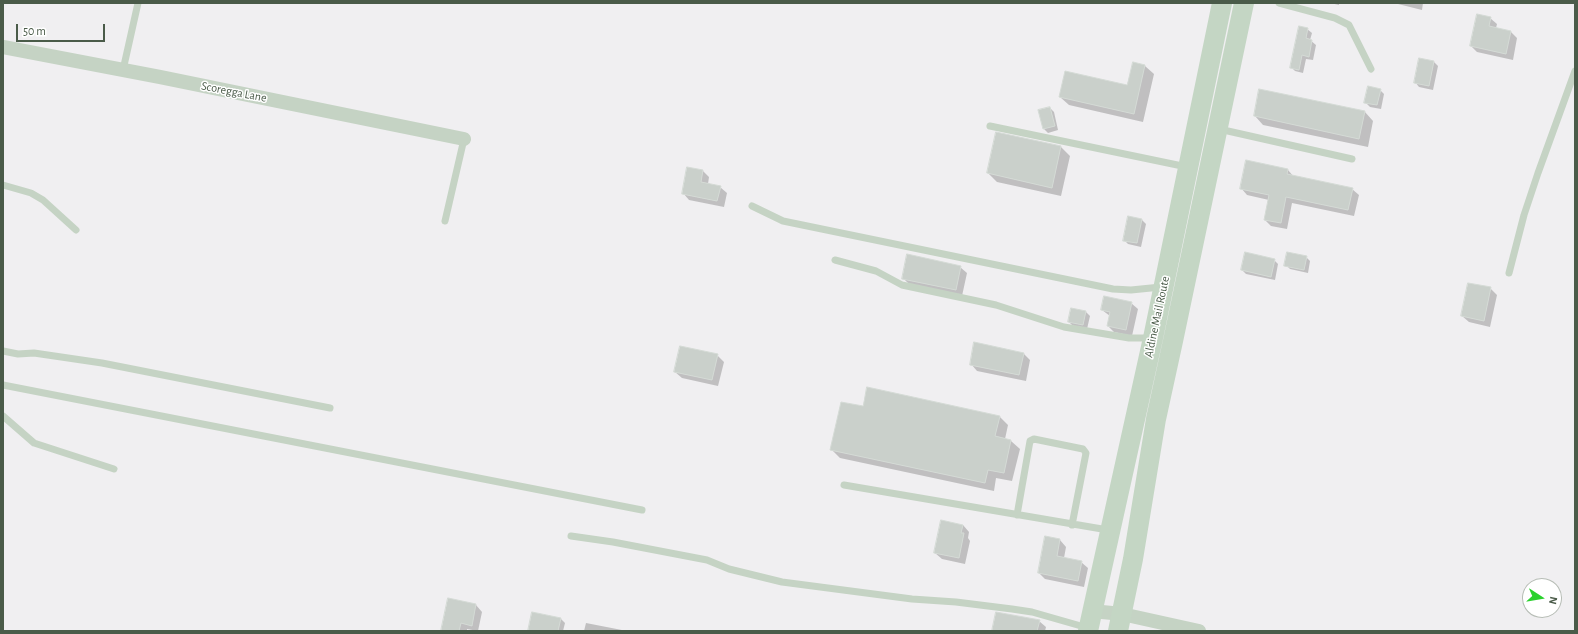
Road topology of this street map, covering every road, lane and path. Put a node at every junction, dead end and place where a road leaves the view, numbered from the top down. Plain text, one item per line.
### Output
1 (138, 3) edge
2 (1222, 3) edge
3 (1244, 3) edge
4 (1280, 3) edge
5 (3, 47) edge
6 (1371, 69) dead end
7 (123, 70) junction
8 (1575, 71) edge
9 (990, 126) dead end
10 (1197, 126) junction
11 (1217, 128) junction
12 (464, 139) joint
13 (1352, 159) dead end
14 (1189, 168) junction
15 (3, 185) edge
16 (752, 206) dead end
17 (445, 221) dead end
18 (76, 230) dead end
19 (835, 260) dead end
20 (1509, 273) dead end
21 (1163, 286) junction
22 (1153, 338) junction
23 (1174, 341) junction
24 (3, 351) edge
25 (3, 385) edge
26 (330, 408) dead end
27 (3, 416) edge
28 (114, 469) dead end
29 (844, 486) dead end
30 (642, 510) dead end
31 (1017, 515) junction
32 (1072, 525) junction
33 (1111, 530) junction
34 (1137, 534) junction
35 (571, 536) dead end
36 (1090, 623) edge
37 (1120, 623) edge
38 (1199, 631) edge

1 - 7 lane
2 - 10 main road, Aldine Mail Route
3 - 11 main road, Aldine Mail Route
4 - 6 lane
5 - 7 street, Scoregga Lane
7 - 12 street, Scoregga Lane
8 - 20 lane
9 - 14 lane
10 - 11 main road
10 - 14 main road, Aldine Mail Route
11 - 13 lane
11 - 23 main road, Aldine Mail Route
12 - 17 lane
14 - 21 main road, Aldine Mail Route
15 - 18 lane
16 - 21 lane
19 - 22 lane
21 - 22 main road, Aldine Mail Route
22 - 23 main road
22 - 33 main road, Aldine Mail Route
23 - 34 main road, Aldine Mail Route
24 - 26 lane
25 - 30 lane
27 - 28 lane
29 - 31 lane
31 - 32 lane
31 - 32 lane
32 - 33 lane
33 - 34 main road
33 - 36 main road, Aldine Mail Route
34 - 37 main road, Aldine Mail Route
35 - 36 lane
36 - 37 street
37 - 38 street

